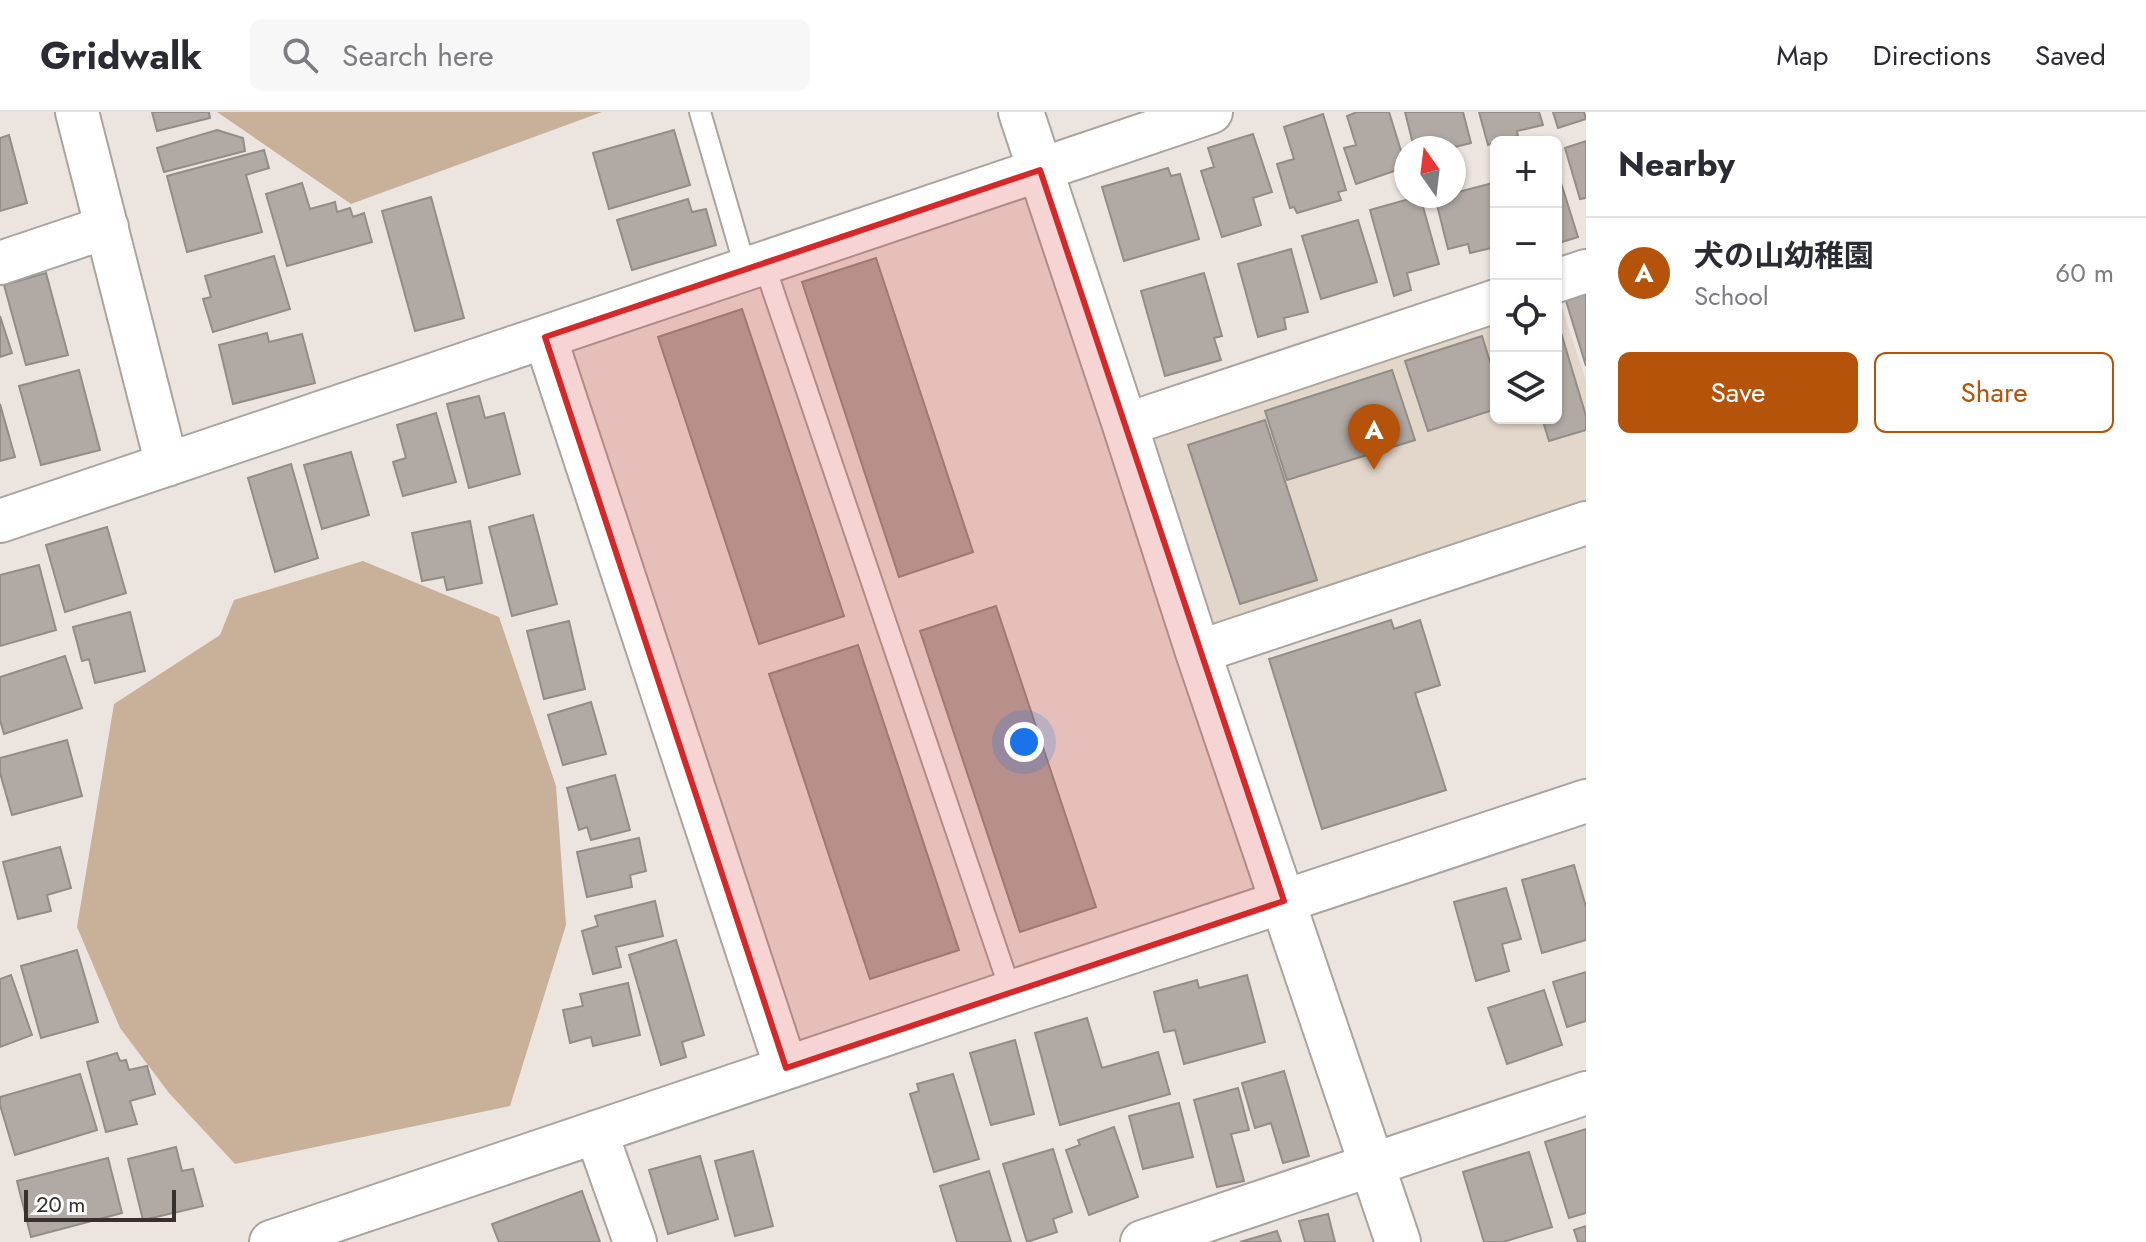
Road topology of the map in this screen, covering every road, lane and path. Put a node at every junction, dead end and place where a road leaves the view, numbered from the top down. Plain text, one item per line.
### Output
1 (77, 112) edge
2 (700, 112) edge
3 (1021, 112) edge
4 (1211, 112) edge
5 (1040, 170) junction
6 (107, 227) junction
7 (0, 263) edge
8 (755, 267) junction
9 (1586, 271) edge
10 (1559, 280) edge
11 (1490, 303) edge
12 (545, 337) junction
13 (1125, 425) junction
14 (167, 465) junction
15 (0, 521) edge
16 (1586, 523) edge
17 (1198, 652) junction
18 (1586, 801) edge
19 (1284, 901) junction
20 (1011, 992) junction
21 (786, 1068) junction
22 (1586, 1093) edge
23 (596, 1132) junction
24 (1372, 1164) junction
25 (271, 1242) edge
26 (635, 1242) edge
27 (1142, 1242) edge
28 (1398, 1242) edge

1 - 6 street
2 - 8 lane
3 - 5 street
4 - 5 street
5 - 8 street
5 - 13 street
6 - 7 street
6 - 14 street
8 - 12 street
8 - 20 lane
9 - 10 street
11 - 13 street
12 - 14 street
12 - 21 street
13 - 17 street
14 - 15 street
16 - 17 street
17 - 19 street
18 - 19 street
19 - 20 street
19 - 24 street
20 - 21 street
21 - 23 street
22 - 24 street
23 - 25 street
23 - 26 street
24 - 27 street
24 - 28 street

